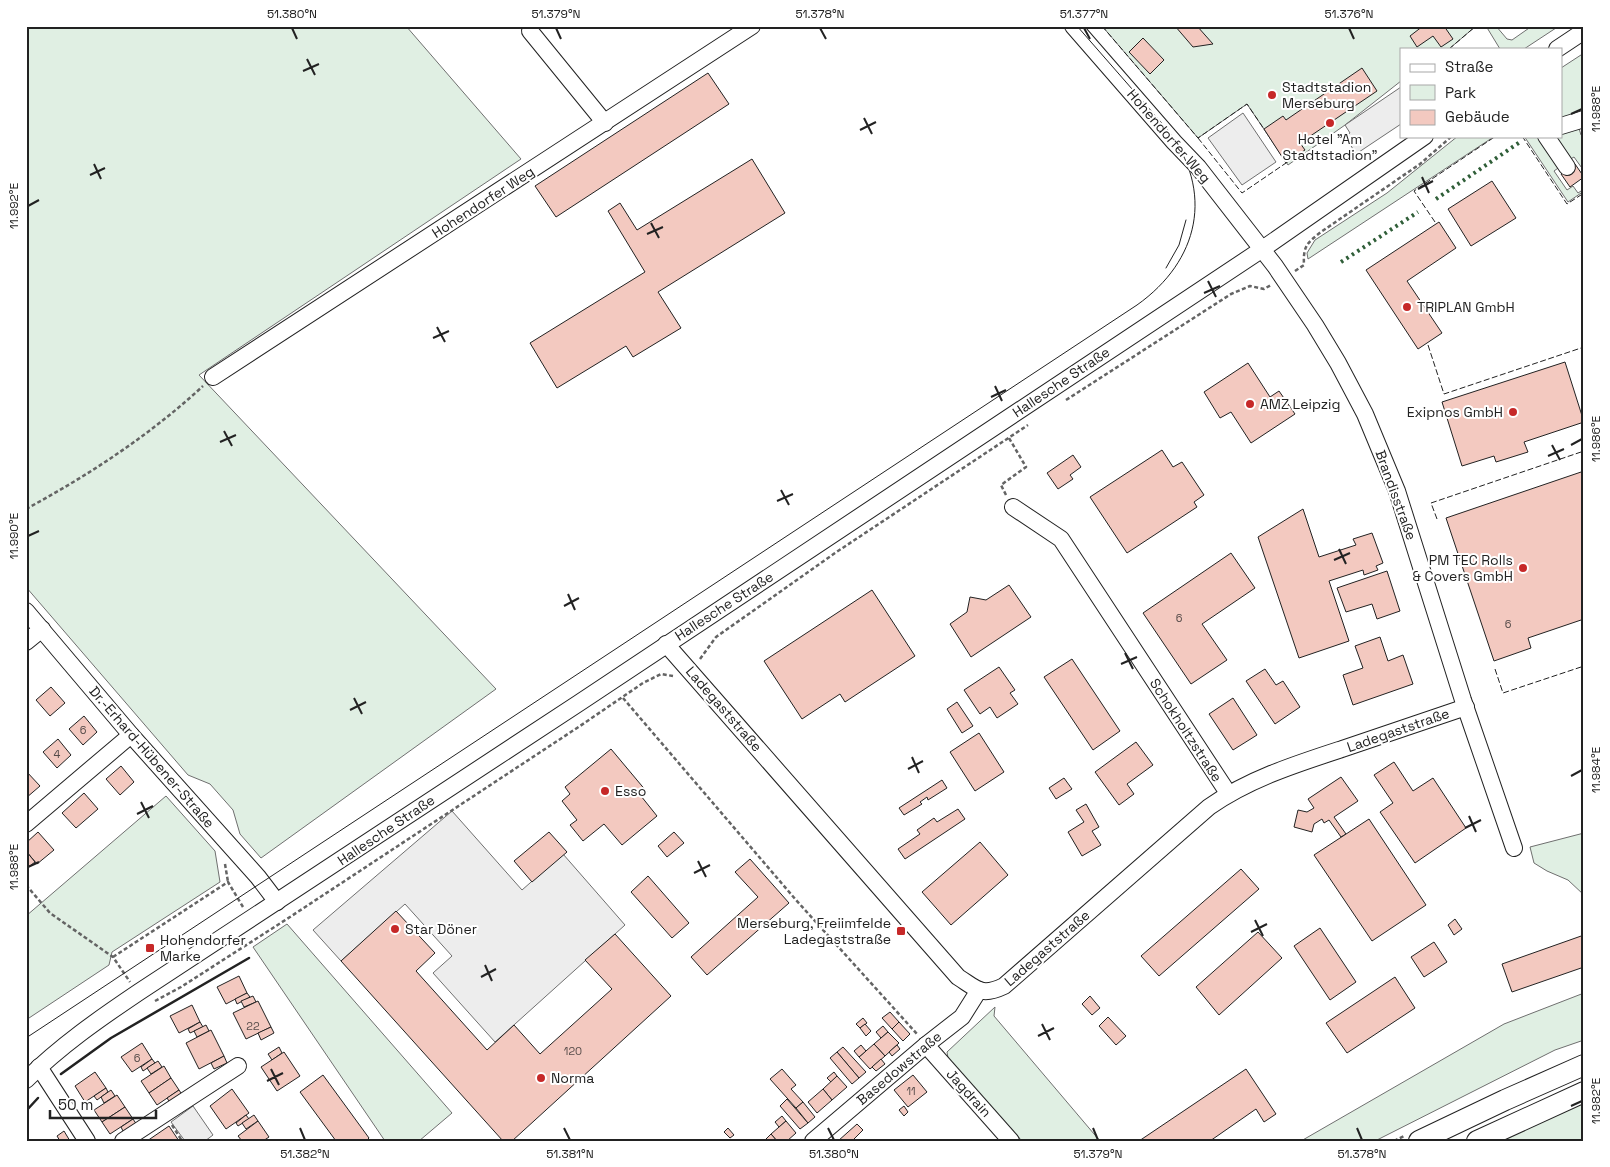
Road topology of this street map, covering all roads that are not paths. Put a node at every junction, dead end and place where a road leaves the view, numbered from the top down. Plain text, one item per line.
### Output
1 (752, 26) edge
2 (1073, 26) edge
3 (530, 31) dead end
4 (1584, 31) edge
5 (1558, 48) edge
6 (1584, 119) edge
7 (605, 123) junction
8 (1562, 126) edge
9 (1422, 138) edge
10 (1547, 138) edge
11 (1566, 167) dead end
12 (1261, 250) junction
13 (214, 377) road end
14 (1013, 507) road end
15 (26, 611) edge
16 (42, 629) junction
17 (26, 642) edge
18 (666, 644) junction
19 (1466, 707) junction
20 (131, 735) junction
21 (1228, 793) junction
22 (26, 824) edge
23 (1514, 848) dead end
24 (277, 902) junction
25 (979, 990) junction
26 (926, 1045) junction
27 (1584, 1065) edge
28 (238, 1066) dead end
29 (38, 1067) junction
30 (26, 1080) edge
31 (1584, 1092) edge
32 (87, 1141) edge
33 (123, 1141) edge
34 (813, 1141) edge
35 (1011, 1141) edge
36 (1419, 1141) edge
37 (1477, 1141) edge

1 - 7 street, Hohendorfer Weg
2 - 12 street, Hohendorfer Weg
3 - 7 street
4 - 5 street
6 - 8 street
7 - 13 street, Hohendorfer Weg
9 - 12 street, Hallesche Straße
10 - 11 street
12 - 18 street, Hallesche Straße
12 - 19 street, Brandisstraße
14 - 21 street, Schokholtzstraße
15 - 16 street, Dr.-Erhard-Hübener-Straße
16 - 17 street
16 - 20 street, Dr.-Erhard-Hübener-Straße
18 - 24 street, Hallesche Straße
18 - 25 street, Ladegaststraße
19 - 21 street, Ladegaststraße
19 - 23 street, Brandisstraße
20 - 22 street
20 - 24 street, Dr.-Erhard-Hübener-Straße
21 - 25 street, Ladegaststraße
24 - 29 street, Hallesche Straße
25 - 26 street, Basedowstraße
26 - 34 street, Basedowstraße
26 - 35 street, Jagdrain
27 - 36 main road
28 - 33 street
29 - 30 street, Hallesche Straße
29 - 32 street
31 - 37 main road

